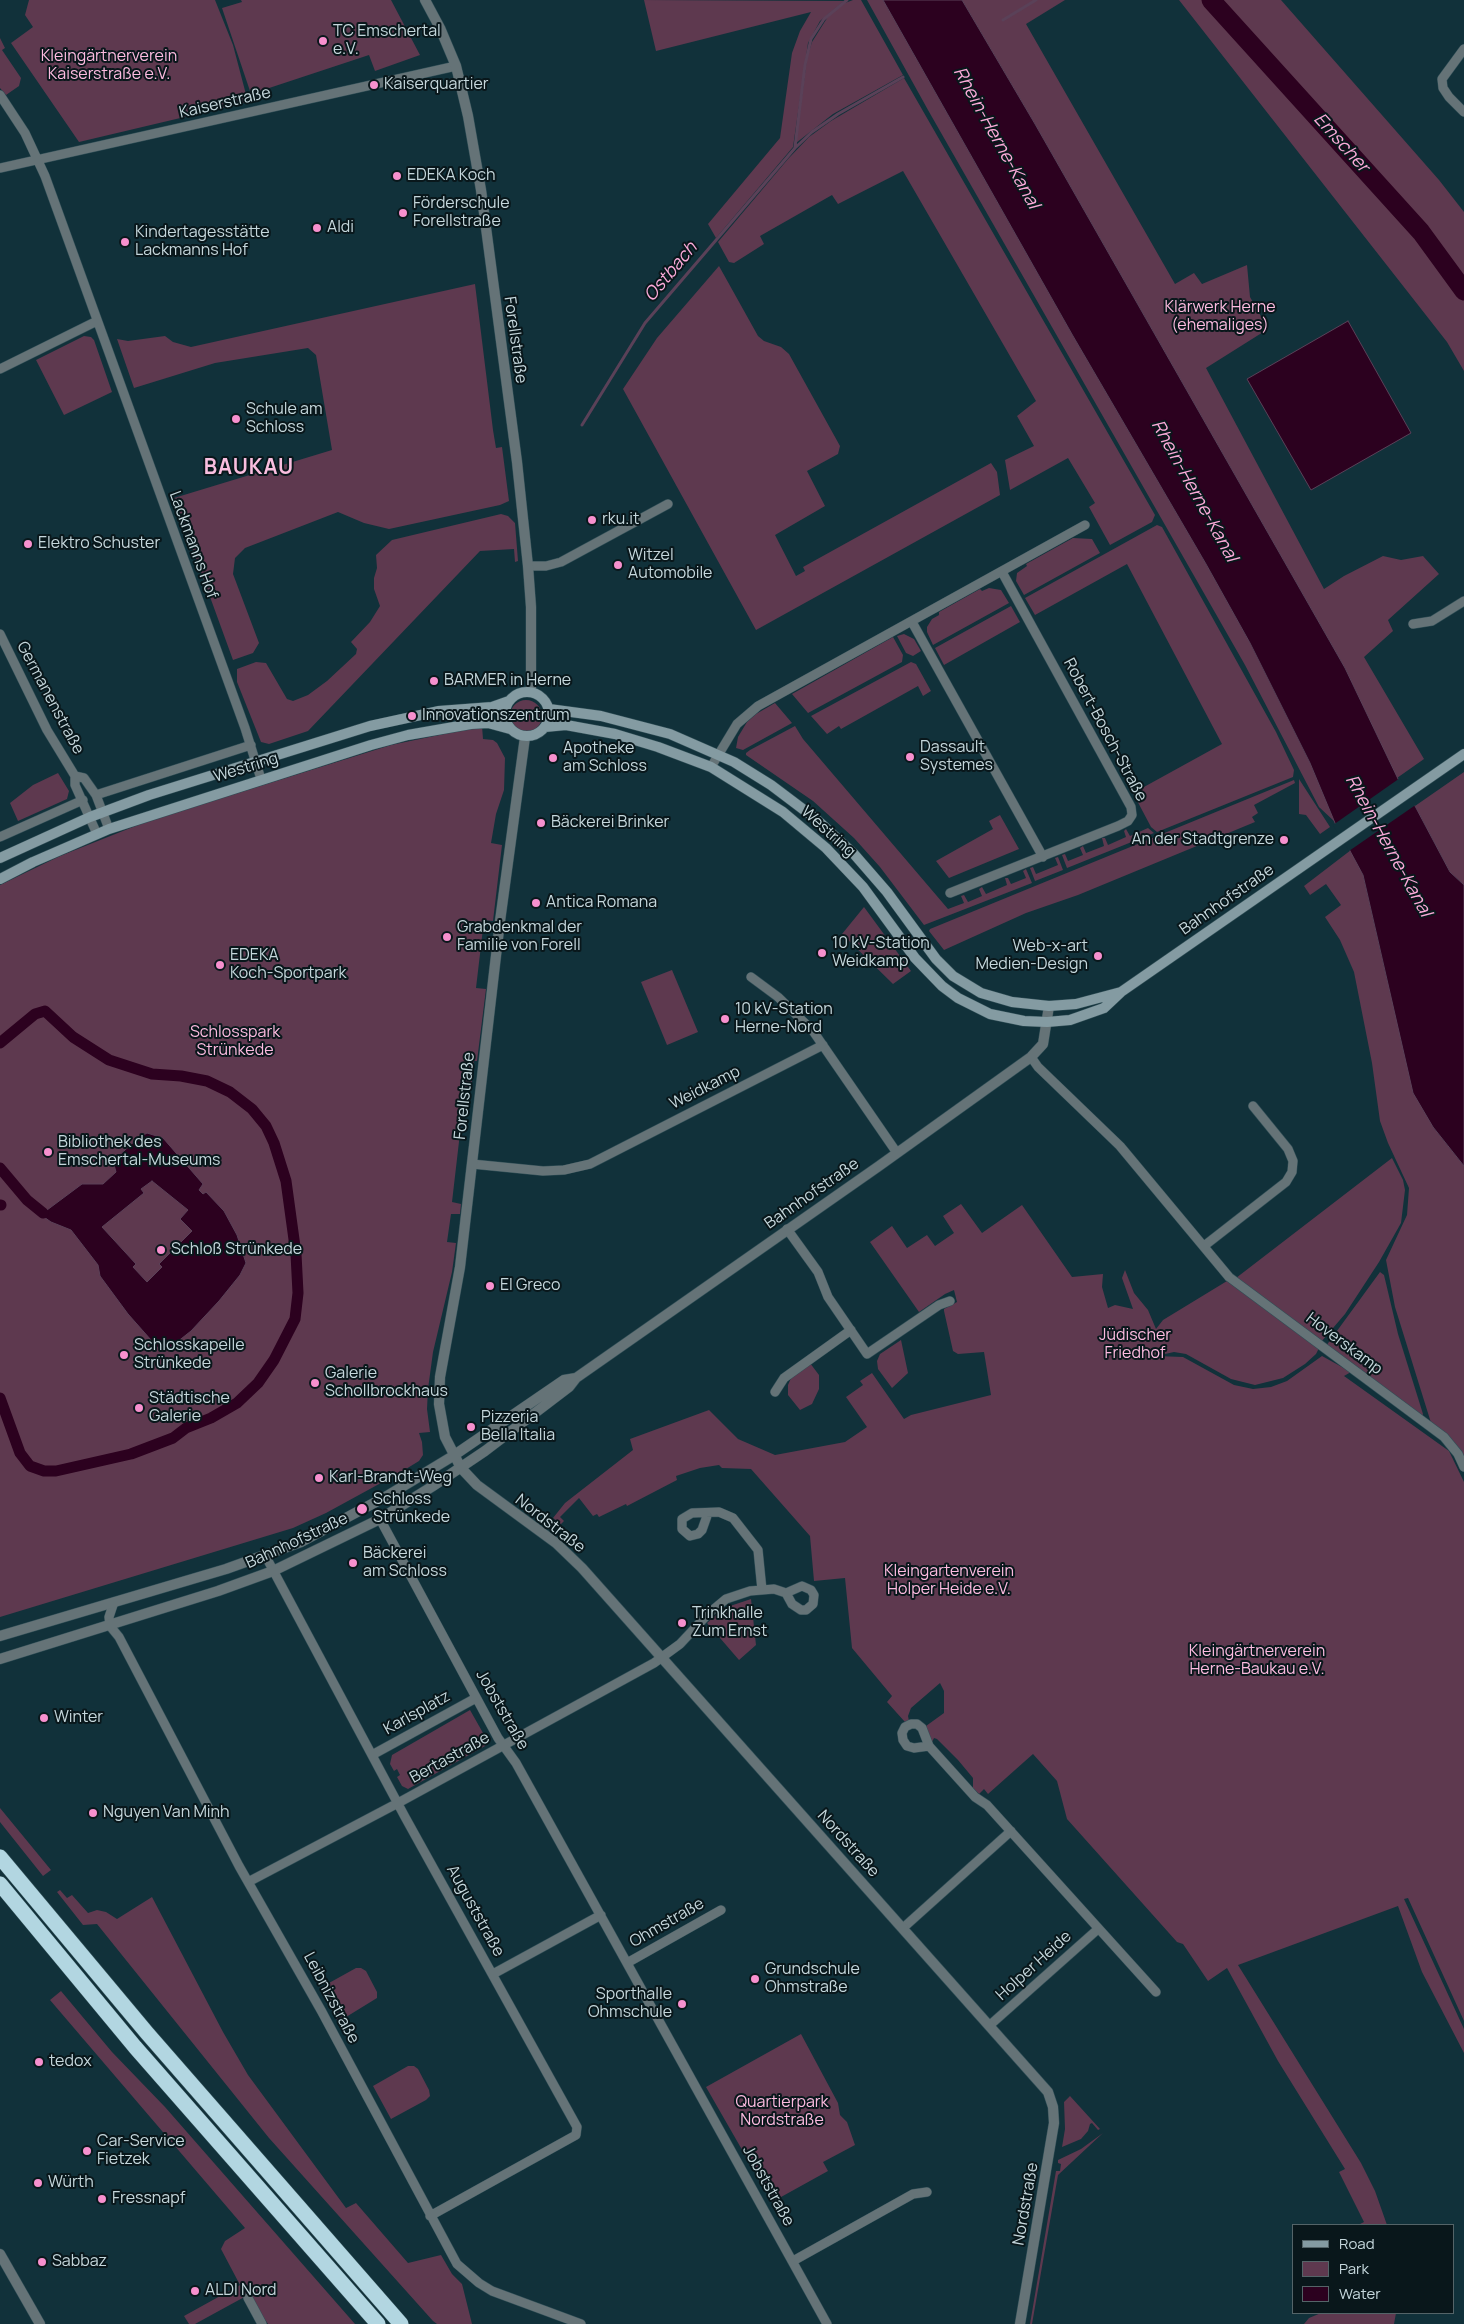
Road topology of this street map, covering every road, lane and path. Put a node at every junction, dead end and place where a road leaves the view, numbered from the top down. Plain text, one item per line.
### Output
1 (425, 0) edge
2 (1464, 49) edge
3 (456, 66) junction
4 (0, 95) edge
5 (1464, 112) edge
6 (38, 160) junction
7 (0, 168) edge
8 (97, 321) junction
9 (0, 369) edge
10 (668, 504) dead end
11 (1086, 525) dead end
12 (528, 566) junction
13 (1002, 572) junction
14 (1464, 601) edge
15 (912, 622) junction
16 (1413, 624) dead end
17 (0, 634) edge
18 (531, 692) junction
19 (509, 701) junction
20 (548, 709) junction
21 (545, 727) junction
22 (510, 728) junction
23 (525, 736) junction
24 (251, 745) junction
25 (717, 754) junction
26 (1464, 754) edge
27 (256, 762) junction
28 (711, 767) junction
29 (75, 776) junction
30 (261, 779) junction
31 (96, 795) junction
32 (83, 800) junction
33 (103, 812) junction
34 (90, 817) junction
35 (109, 828) junction
36 (97, 834) junction
37 (0, 837) edge
38 (1043, 857) junction
39 (0, 858) edge
40 (0, 879) edge
41 (950, 894) dead end
42 (751, 977) dead end
43 (1121, 992) junction
44 (1049, 1006) junction
45 (1047, 1022) junction
46 (823, 1044) junction
47 (1031, 1057) junction
48 (1253, 1106) dead end
49 (897, 1153) junction
50 (472, 1164) junction
51 (788, 1229) junction
52 (1204, 1246) junction
53 (950, 1301) dead end
54 (851, 1330) junction
55 (576, 1378) junction
56 (775, 1392) dead end
57 (453, 1456) junction
58 (1464, 1467) edge
59 (461, 1468) junction
60 (708, 1513) dead end
61 (380, 1518) junction
62 (265, 1555) junction
63 (273, 1571) junction
64 (762, 1590) junction
65 (786, 1593) dead end
66 (114, 1602) junction
67 (110, 1626) junction
68 (0, 1636) edge
69 (663, 1657) junction
70 (0, 1659) edge
71 (476, 1698) junction
72 (503, 1746) junction
73 (929, 1746) dead end
74 (372, 1755) junction
75 (398, 1804) junction
76 (1011, 1831) junction
77 (0, 1856) edge
78 (250, 1881) junction
79 (0, 1884) edge
80 (721, 1910) dead end
81 (601, 1915) junction
82 (903, 1928) junction
83 (1098, 1929) junction
84 (628, 1963) junction
85 (493, 1974) junction
86 (1156, 1992) dead end
87 (990, 2026) junction
88 (927, 2192) dead end
89 (430, 2216) junction
90 (0, 2254) edge
91 (793, 2261) junction
92 (248, 2298) dead end
93 (40, 2324) edge
94 (262, 2324) edge
95 (378, 2324) edge
96 (401, 2324) edge
97 (581, 2324) edge
98 (827, 2324) edge
99 (1020, 2324) edge

1 - 3 street, Forellstraße
2 - 5 street
3 - 6 street, Kaiserstraße
3 - 12 street, Forellstraße
4 - 6 street, Lackmanns Hof
6 - 7 street, Kaiserstraße
6 - 8 street, Lackmanns Hof
8 - 9 street
8 - 24 street, Lackmanns Hof
10 - 12 street
11 - 13 street
12 - 18 street, Forellstraße
13 - 15 street
13 - 38 street, Robert-Bosch-Straße
14 - 16 street
15 - 25 street
15 - 38 street
17 - 29 street, Germanenstraße
18 - 19 main road
18 - 20 main road
19 - 22 main road
19 - 27 main road, Westring
20 - 21 main road
20 - 25 main road, Westring
21 - 23 main road
21 - 28 main road, Westring
22 - 23 main road
22 - 30 main road, Westring
23 - 50 street, Forellstraße
24 - 27 street, Lackmanns Hof
24 - 31 street, Westring
25 - 28 street
25 - 44 main road, Westring
26 - 43 main road, Bahnhofstraße
27 - 30 street, Lackmanns Hof
27 - 33 main road, Westring
28 - 45 main road, Westring
29 - 31 street, Germanenstraße
29 - 32 street, Germanenstraße
30 - 35 main road, Westring
31 - 33 street, Germanenstraße
32 - 34 street, Germanenstraße
32 - 37 street
33 - 34 main road, Westring
33 - 35 street, Germanenstraße
34 - 36 street, Germanenstraße
34 - 39 main road, Westring
35 - 36 main road, Westring
36 - 40 main road, Westring
38 - 41 street, Robert-Bosch-Straße
42 - 46 street
43 - 44 main road, Westring
43 - 45 main road, Bahnhofstraße
44 - 45 street, Bahnhofstraße
45 - 47 street, Bahnhofstraße
46 - 49 street
46 - 50 street, Weidkamp
47 - 49 street, Bahnhofstraße
47 - 52 street, Hoverskamp
48 - 52 street
49 - 51 street, Bahnhofstraße
50 - 57 street, Forellstraße
51 - 54 street
51 - 55 street, Bahnhofstraße
52 - 58 street, Hoverskamp
53 - 54 street
54 - 56 street
55 - 57 street, Bahnhofstraße
55 - 59 street, Bahnhofstraße
57 - 59 street, Nordstraße
57 - 62 street, Bahnhofstraße
59 - 61 street, Bahnhofstraße
59 - 69 street, Nordstraße
60 - 64 street
61 - 63 street, Bahnhofstraße
61 - 71 street, Jobststraße
62 - 63 street, Auguststraße
62 - 66 street, Bahnhofstraße
63 - 67 street, Bahnhofstraße
63 - 74 street, Auguststraße
64 - 65 street, Bertastraße
64 - 69 street, Bertastraße
66 - 67 street
66 - 68 street, Bahnhofstraße
67 - 70 street, Bahnhofstraße
67 - 78 street, Leibnizstraße
69 - 72 street, Bertastraße
69 - 82 street, Nordstraße
71 - 72 street, Jobststraße
71 - 74 street, Karlsplatz
72 - 75 street, Bertastraße
72 - 81 street, Jobststraße
73 - 76 street
74 - 75 street, Auguststraße
75 - 78 street, Bertastraße
75 - 85 street, Auguststraße
76 - 82 street
76 - 83 street
77 - 96 highway
78 - 89 street, Leibnizstraße
79 - 95 highway
80 - 84 street, Ohmstraße
81 - 84 street, Jobststraße
81 - 85 street
82 - 87 street, Nordstraße
83 - 86 street
83 - 87 street, Holper Heide
84 - 91 street, Jobststraße
85 - 89 street, Auguststraße
87 - 99 street, Nordstraße
88 - 91 street
89 - 97 street, Leibnizstraße
90 - 93 street
91 - 98 street, Jobststraße
92 - 94 street

